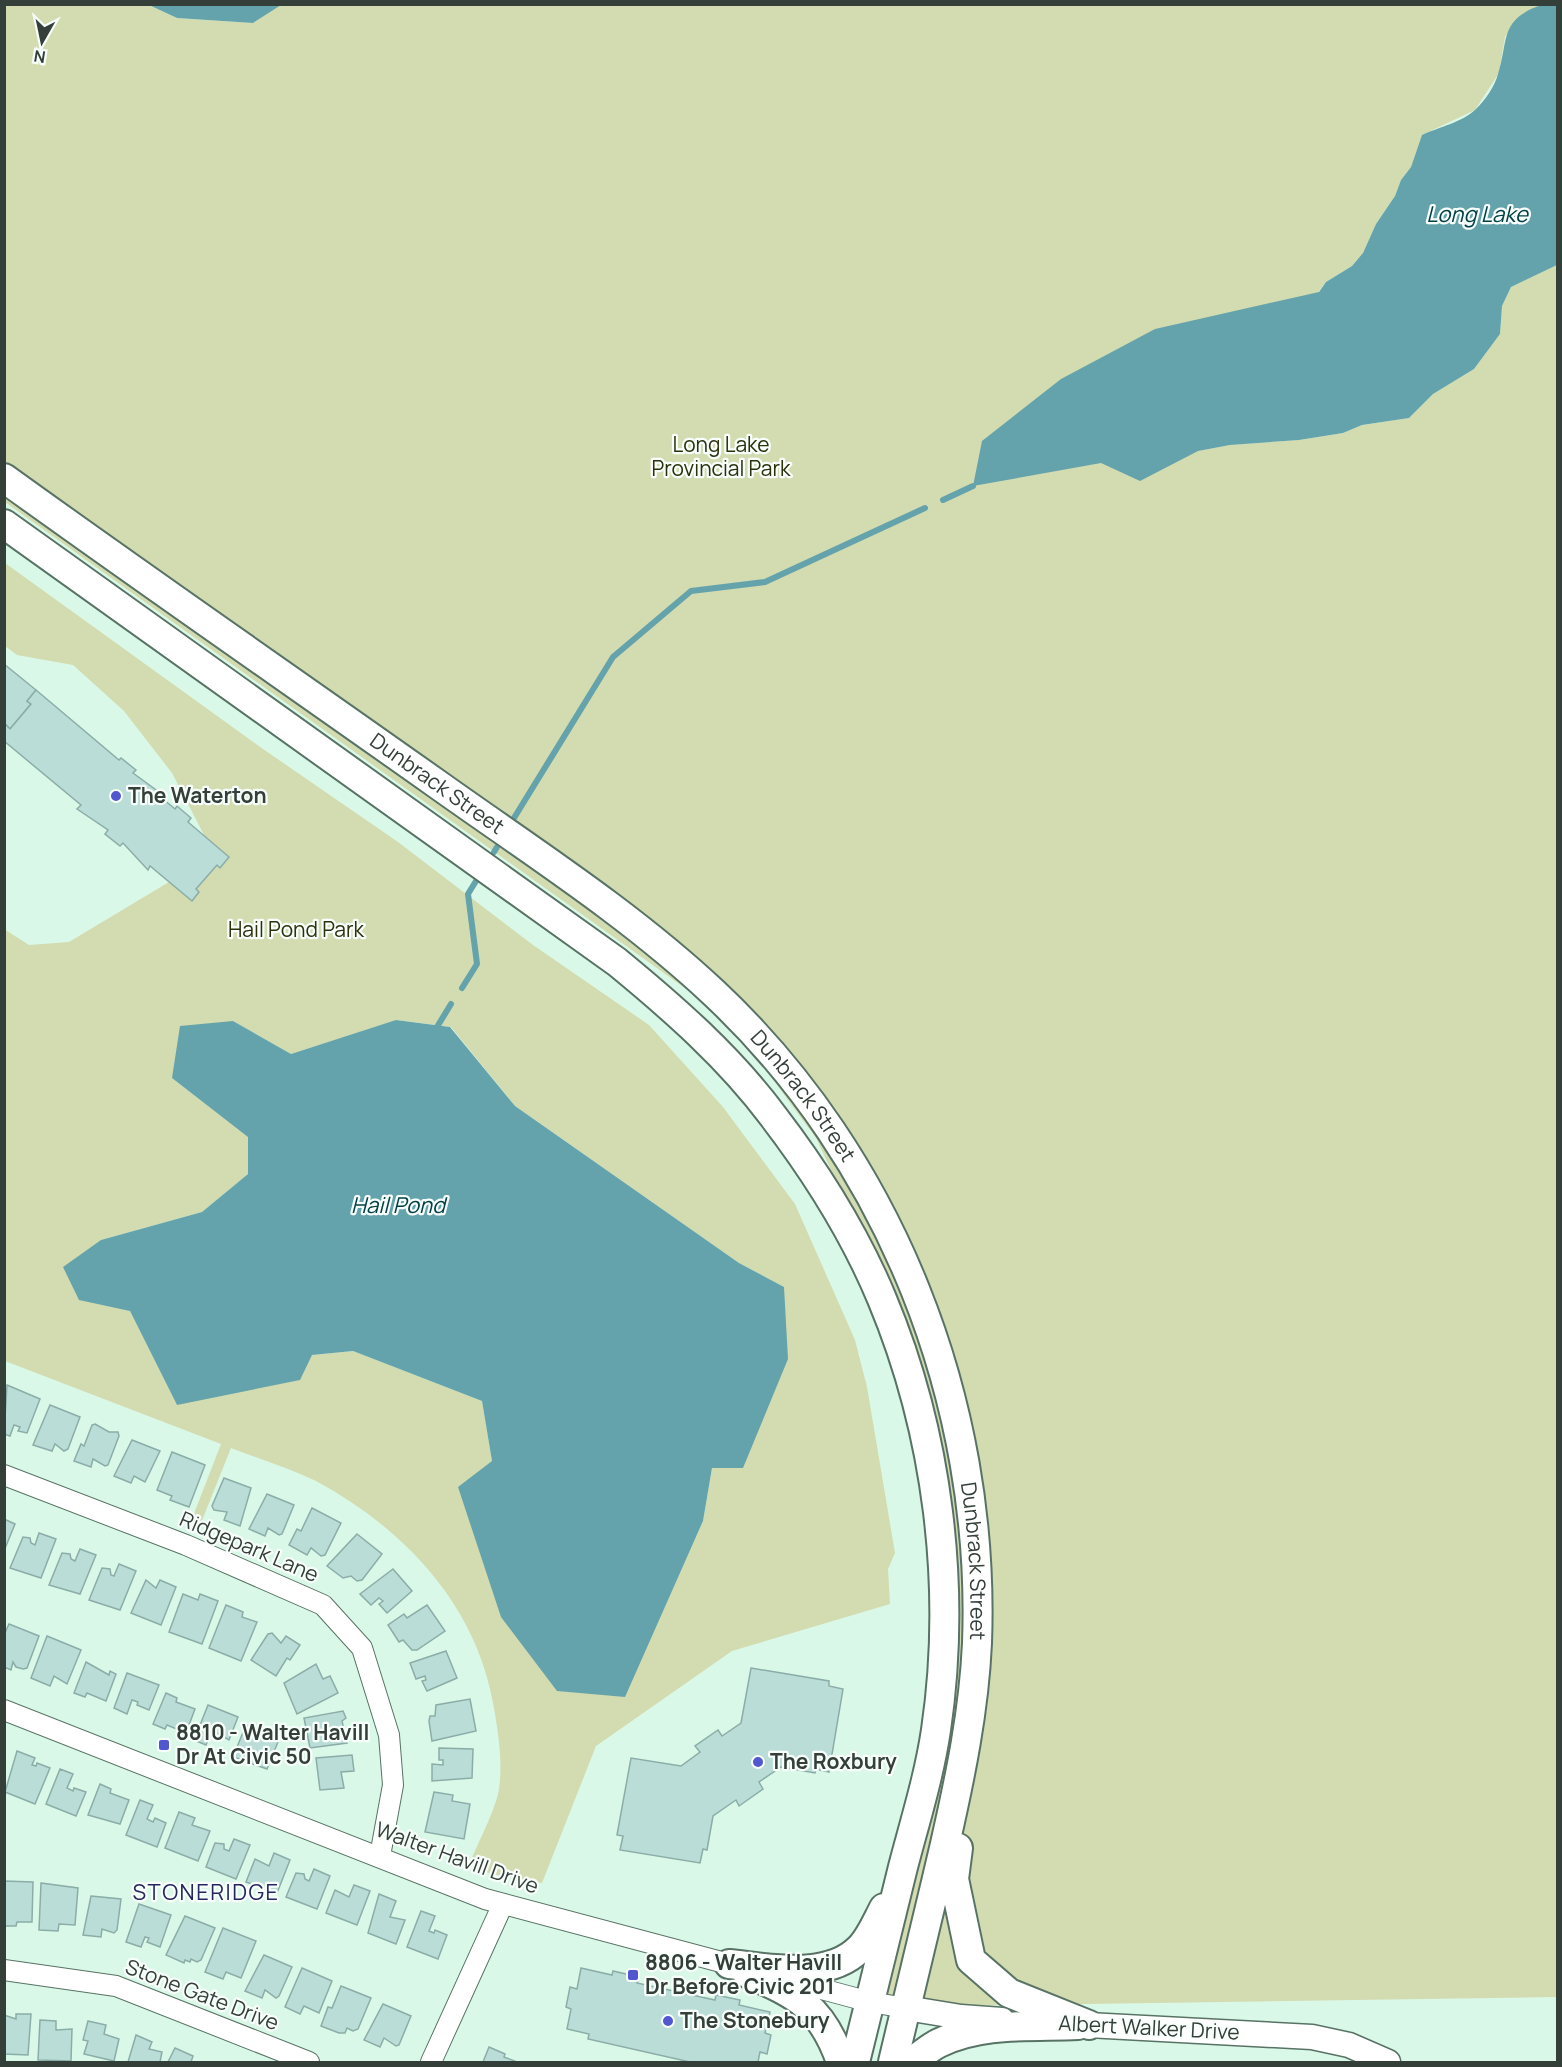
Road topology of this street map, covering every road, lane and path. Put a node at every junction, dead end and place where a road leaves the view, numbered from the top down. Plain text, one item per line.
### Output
1 (4, 478) edge
2 (4, 524) edge
3 (4, 1474) edge
4 (4, 1710) edge
5 (956, 1795) junction
6 (380, 1856) junction
7 (904, 1865) junction
8 (503, 1904) junction
9 (729, 1964) junction
10 (4, 1970) edge
11 (870, 2002) junction
12 (906, 2008) junction
13 (1089, 2025) junction
14 (309, 2062) edge
15 (431, 2062) edge
16 (841, 2062) edge
17 (855, 2062) edge
18 (893, 2062) edge
19 (912, 2062) edge
20 (1388, 2062) edge

1 - 5 main road, Dunbrack Street
2 - 7 main road, Dunbrack Street
3 - 6 street, Ridgepark Lane
4 - 6 street, Walter Havill Drive
5 - 12 main road, Dunbrack Street
5 - 13 main road
6 - 8 street, Walter Havill Drive
7 - 9 main road
7 - 11 main road, Dunbrack Street
8 - 9 street, Walter Havill Drive
8 - 15 street
9 - 11 street, Walter Havill Drive
9 - 16 main road
10 - 14 street, Stone Gate Drive
11 - 12 street, Walter Havill Drive
11 - 17 main road, Dunbrack Street
12 - 13 street, Albert Walker Drive
12 - 18 main road, Dunbrack Street
13 - 19 main road
13 - 20 street, Albert Walker Drive

